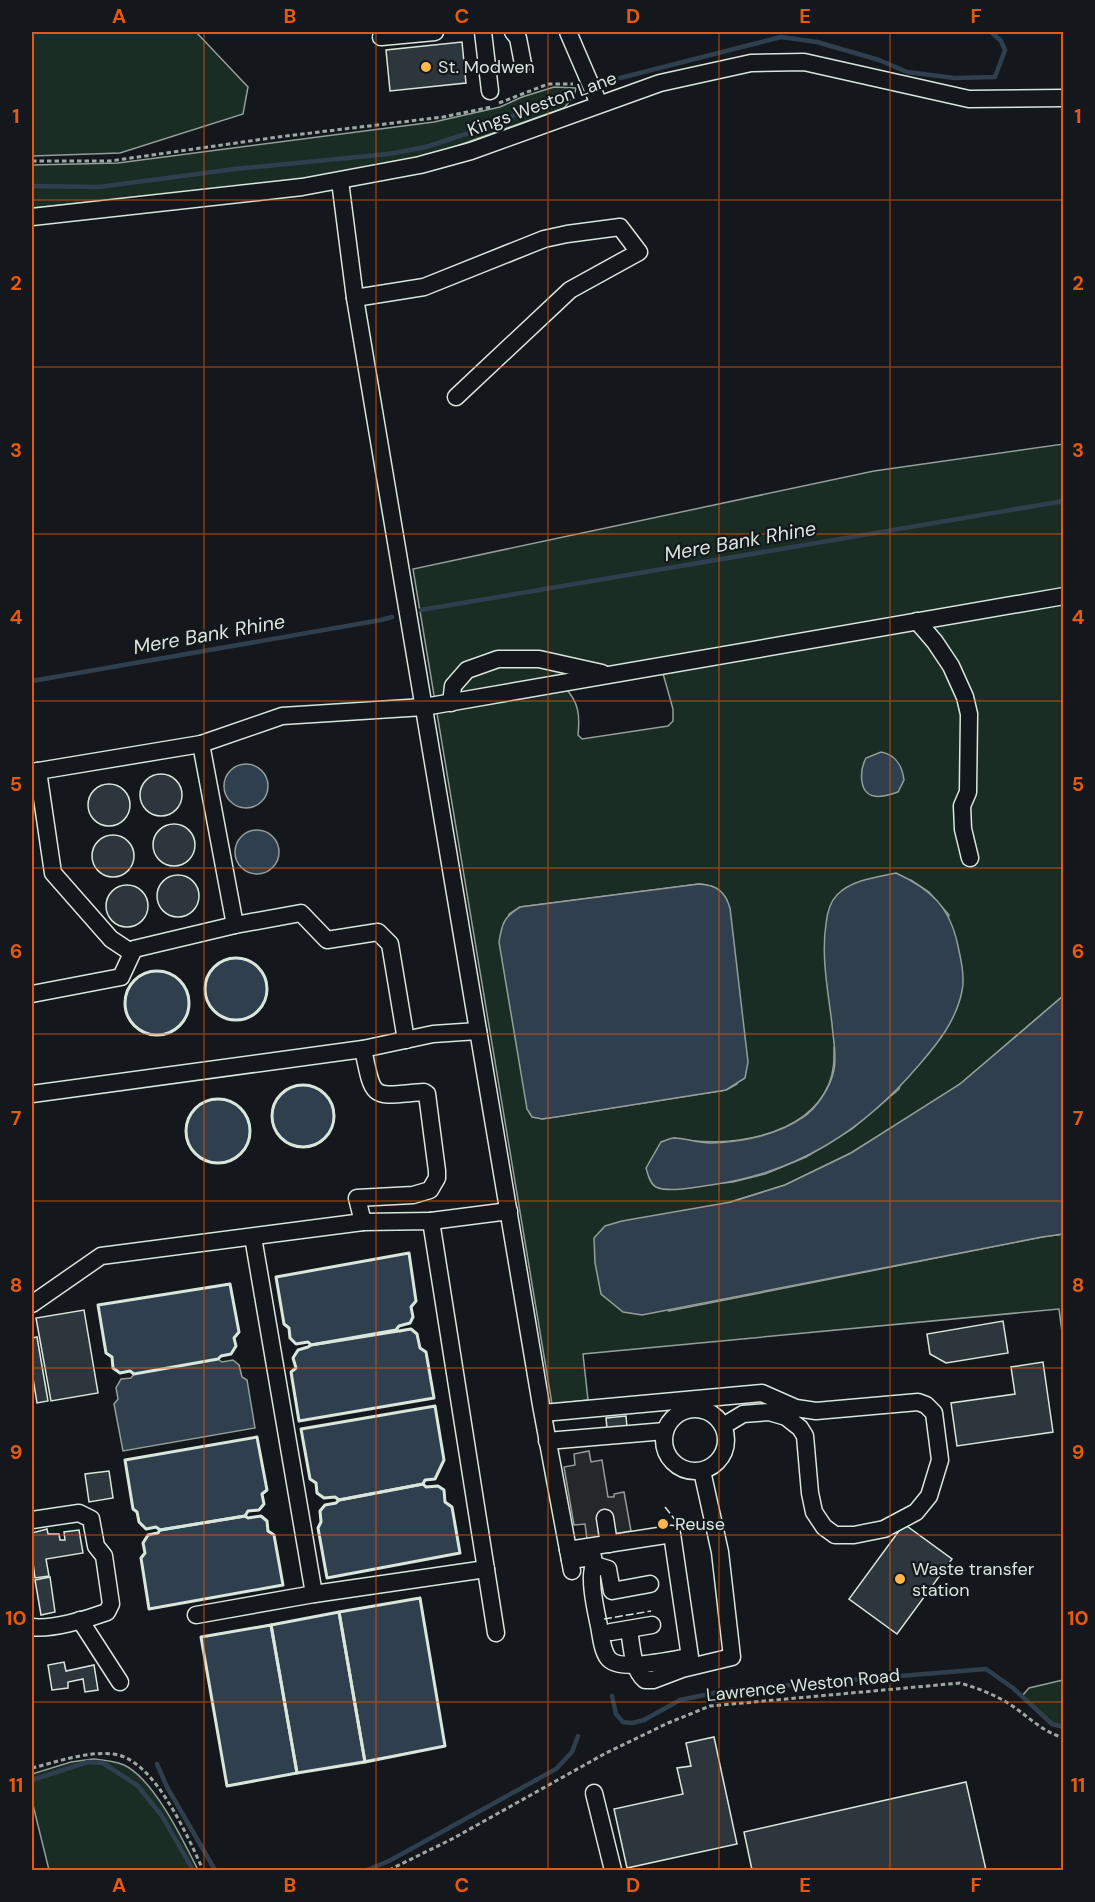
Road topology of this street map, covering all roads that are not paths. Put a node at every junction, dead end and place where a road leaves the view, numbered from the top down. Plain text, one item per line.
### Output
1 (435, 32) edge
2 (483, 32) edge
3 (513, 32) edge
4 (568, 32) edge
5 (381, 37) dead end
6 (523, 64) dead end
7 (490, 91) dead end
8 (1064, 98) edge
9 (599, 104) junction
10 (340, 181) junction
11 (32, 217) edge
12 (355, 298) junction
13 (456, 397) dead end
14 (1064, 596) edge
15 (917, 621) junction
16 (609, 675) junction
17 (451, 703) junction
18 (424, 707) junction
19 (201, 744) junction
20 (34, 772) edge
21 (970, 858) dead end
22 (235, 925) junction
23 (132, 953) junction
24 (32, 994) edge
25 (478, 1031) junction
26 (406, 1040) junction
27 (363, 1050) junction
28 (32, 1094) edge
29 (509, 1212) junction
30 (431, 1221) junction
31 (363, 1222) junction
32 (253, 1237) junction
33 (32, 1304) edge
34 (695, 1404) junction
35 (543, 1413) junction
36 (723, 1426) junction
37 (665, 1431) junction
38 (548, 1441) junction
39 (702, 1471) junction
40 (605, 1518) dead end
41 (32, 1520) edge
42 (609, 1544) junction
43 (570, 1560) junction
44 (595, 1565) junction
45 (486, 1569) junction
46 (650, 1584) dead end
47 (314, 1594) junction
48 (196, 1615) dead end
49 (80, 1620) junction
50 (652, 1625) dead end
51 (32, 1627) edge
52 (629, 1630) junction
53 (610, 1632) dead end
54 (496, 1633) dead end
55 (635, 1665) junction
56 (120, 1682) dead end
57 (594, 1793) dead end
58 (613, 1870) edge

1 - 5 street
2 - 7 street
3 - 6 street
4 - 9 street
8 - 9 street, Kings Weston Lane
9 - 10 street, Kings Weston Lane
10 - 11 street, Kings Weston Lane
10 - 12 street
12 - 13 street
12 - 18 street
14 - 15 street
15 - 16 street
15 - 21 street
16 - 17 street
16 - 17 street
17 - 18 street
18 - 19 street
18 - 25 street
19 - 20 street
19 - 22 street
20 - 23 street
22 - 23 street
22 - 26 street
23 - 24 street
25 - 26 street
25 - 29 street
26 - 27 street
27 - 28 street
27 - 31 street
29 - 30 street
29 - 35 street
30 - 31 street
30 - 45 street
31 - 32 street
32 - 33 street
32 - 47 street
34 - 35 street
34 - 36 street
34 - 36 street
34 - 37 street
35 - 38 street
36 - 39 street
37 - 38 street
37 - 39 street
38 - 43 street
39 - 55 street
40 - 42 street
41 - 49 street
42 - 43 street
42 - 55 street
43 - 44 street
44 - 46 street
44 - 55 street
45 - 47 street
45 - 54 street
47 - 48 street
49 - 51 street
49 - 56 street
50 - 52 street
52 - 53 street
52 - 55 street
57 - 58 street

